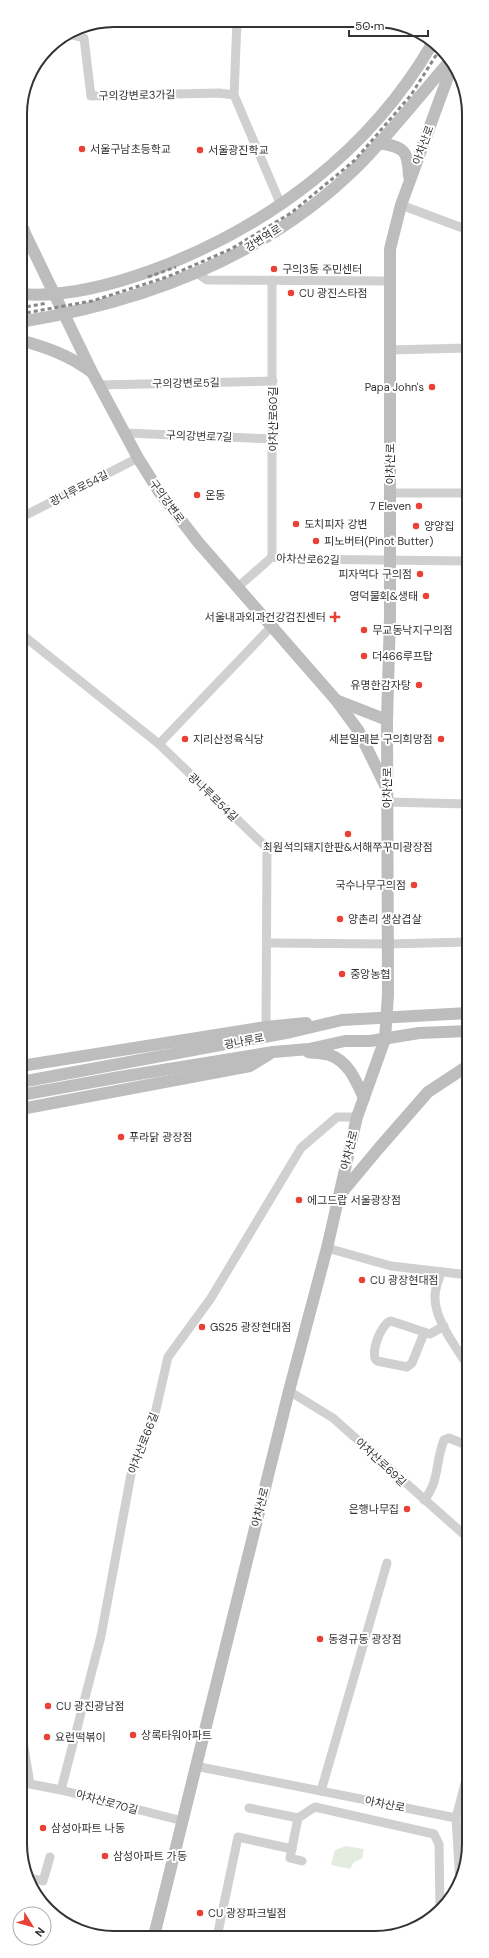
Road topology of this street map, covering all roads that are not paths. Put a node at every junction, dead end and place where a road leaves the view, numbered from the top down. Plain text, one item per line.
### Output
1 (237, 27) edge
2 (76, 36) edge
3 (430, 47) edge
4 (447, 65) edge
5 (450, 71) edge
6 (234, 96) junction
7 (379, 142) junction
8 (409, 183) junction
9 (281, 205) junction
10 (401, 205) junction
11 (462, 228) edge
12 (27, 236) edge
13 (197, 273) junction
14 (272, 280) junction
15 (389, 282) junction
16 (55, 293) junction
17 (27, 294) edge
18 (64, 315) junction
19 (27, 321) edge
20 (27, 342) edge
21 (462, 348) edge
22 (389, 350) junction
23 (92, 372) junction
24 (273, 381) junction
25 (99, 385) junction
26 (124, 433) junction
27 (273, 439) junction
28 (138, 458) junction
29 (390, 493) junction
30 (462, 494) edge
31 (27, 514) edge
32 (272, 556) junction
33 (390, 560) junction
34 (462, 561) edge
35 (238, 587) junction
36 (272, 626) junction
37 (27, 639) edge
38 (336, 700) junction
39 (387, 720) junction
40 (159, 744) junction
41 (387, 796) junction
42 (462, 803) edge
43 (267, 942) junction
44 (462, 942) edge
45 (388, 944) junction
46 (462, 1013) edge
47 (388, 1017) junction
48 (322, 1024) junction
49 (266, 1026) junction
50 (462, 1030) edge
51 (386, 1038) junction
52 (293, 1050) junction
53 (273, 1052) junction
54 (27, 1065) edge
55 (462, 1069) edge
56 (27, 1081) edge
57 (27, 1094) edge
58 (364, 1098) junction
59 (27, 1108) edge
60 (357, 1117) junction
61 (337, 1199) junction
62 (328, 1248) junction
63 (441, 1272) junction
64 (462, 1274) edge
65 (444, 1326) junction
66 (424, 1333) junction
67 (462, 1356) edge
68 (289, 1391) junction
69 (462, 1443) edge
70 (424, 1500) junction
71 (462, 1533) edge
72 (387, 1563) dead end
73 (195, 1766) junction
74 (27, 1785) edge
75 (61, 1790) junction
76 (321, 1791) junction
77 (462, 1795) edge
78 (249, 1808) dead end
79 (298, 1818) junction
80 (456, 1818) junction
81 (183, 1821) junction
82 (292, 1849) junction
83 (50, 1857) dead end
84 (302, 1861) dead end
85 (459, 1867) edge
86 (35, 1879) edge
87 (440, 1901) edge
88 (155, 1931) edge
89 (217, 1931) edge

1 - 6 street
2 - 6 street, 구의강변로3가길
3 - 9 main road, 강변역로
4 - 7 main road, 강변역로
5 - 8 main road, 아차산로
6 - 9 street
7 - 8 main road
7 - 13 main road, 강변역로
8 - 10 main road, 아차산로
9 - 16 main road, 강변역로
10 - 11 street
10 - 15 main road, 아차산로
12 - 16 main road, 구의강변로
13 - 14 street
13 - 18 main road, 강변역로
14 - 15 street
14 - 24 street, 아차산로60길
15 - 22 main road, 아차산로
16 - 17 main road, 강변역로
16 - 18 main road, 구의강변로
18 - 19 main road, 강변역로
18 - 23 main road, 구의강변로
20 - 23 main road
21 - 22 street
22 - 29 main road, 아차산로
23 - 25 main road, 구의강변로
24 - 25 street, 구의강변로5길
24 - 27 street, 아차산로60길
25 - 26 main road, 구의강변로
26 - 27 street, 구의강변로7길
26 - 28 main road, 구의강변로
27 - 32 street, 아차산로60길
28 - 31 street, 광나루로54길
28 - 35 main road, 구의강변로
29 - 30 street
29 - 33 main road, 아차산로
32 - 33 street, 아차산로62길
32 - 35 street, 아차산로62길
33 - 34 street, 아차산로62길
33 - 39 main road, 아차산로
35 - 36 main road, 구의강변로
36 - 38 main road, 구의강변로
36 - 40 street
37 - 40 street, 광나루로54길
38 - 39 main road, 구의강변로
38 - 41 main road
39 - 41 main road, 아차산로
40 - 43 street, 광나루로54길
41 - 42 street
41 - 45 main road, 아차산로
43 - 45 street
43 - 49 street, 광나루로54길
44 - 45 street
45 - 47 main road, 아차산로
46 - 47 main road, 광나루로
47 - 48 main road, 광나루로
47 - 51 main road, 아차산로
48 - 49 main road
48 - 56 main road, 광나루로
49 - 54 main road
50 - 51 main road, 광나루로
51 - 52 main road, 광나루로
51 - 58 main road, 아차산로
52 - 53 main road, 광나루로
52 - 58 main road
53 - 57 main road, 광나루로
53 - 59 main road
55 - 61 main road
58 - 60 main road, 아차산로
60 - 61 main road, 아차산로
60 - 75 street, 아차산로66길
61 - 62 main road, 아차산로
62 - 63 street
62 - 68 main road, 아차산로
63 - 64 street
63 - 65 street
65 - 66 street
65 - 67 street
66 - 66 street
68 - 70 street, 아차산로69길
68 - 73 main road, 아차산로
69 - 70 street
70 - 71 street, 아차산로69길
72 - 76 street
73 - 76 street, 아차산로
73 - 81 main road, 아차산로
74 - 75 street, 아차산로70길
75 - 81 street, 아차산로70길
76 - 80 street, 아차산로
77 - 80 street
78 - 79 street
79 - 82 street
79 - 87 street
80 - 85 street
81 - 88 main road, 아차산로
82 - 84 street
82 - 89 street
83 - 86 street

